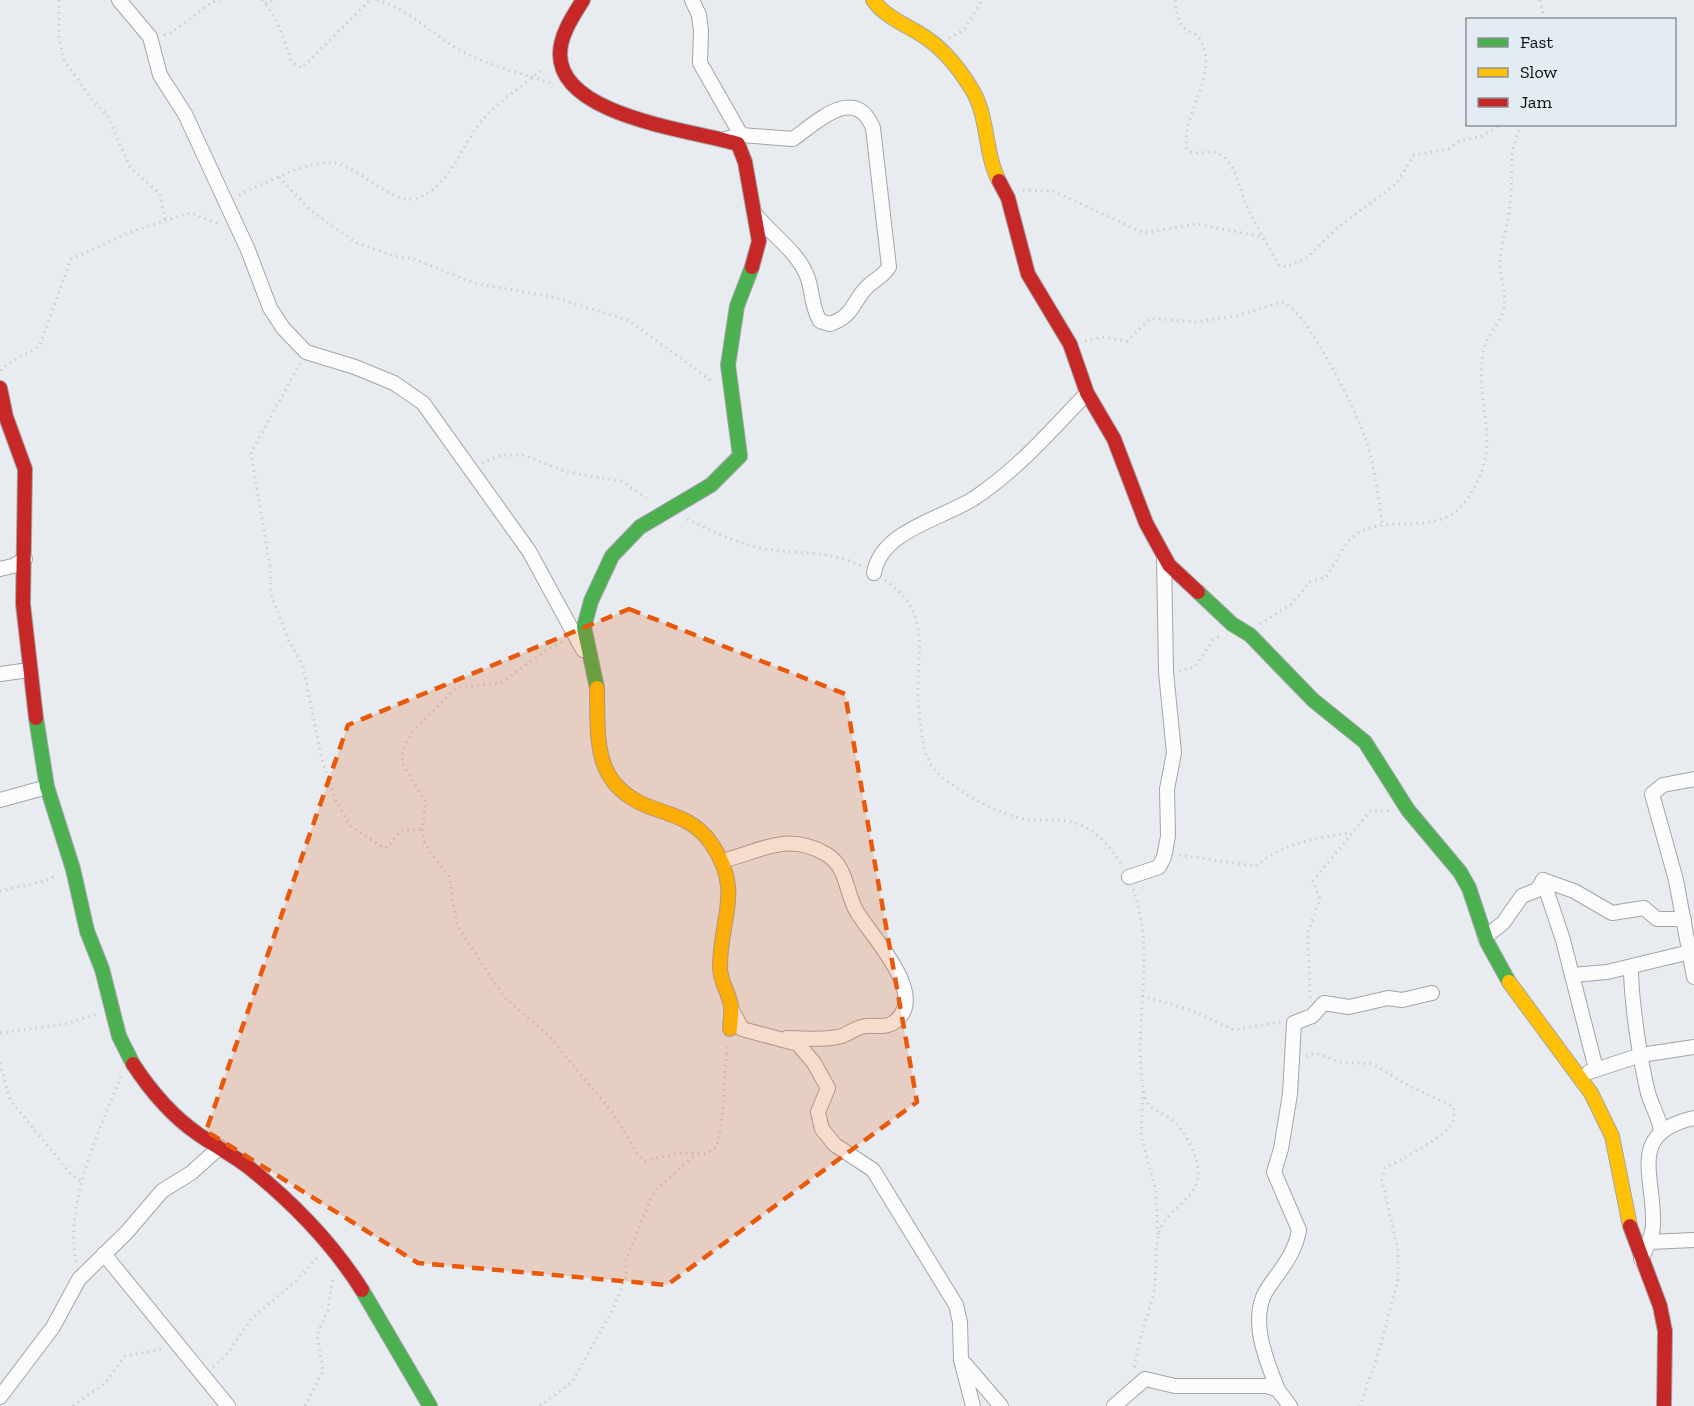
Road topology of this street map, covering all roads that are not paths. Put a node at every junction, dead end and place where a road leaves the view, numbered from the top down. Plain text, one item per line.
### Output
1 (120, 0) edge
2 (583, 0) edge
3 (692, 0) edge
4 (873, 0) edge
5 (741, 135) junction
6 (725, 139) junction
7 (753, 212) junction
8 (0, 388) edge
9 (1088, 393) junction
10 (1164, 557) junction
11 (25, 559) junction
12 (0, 569) edge
13 (874, 573) road end
14 (29, 670) junction
15 (596, 670) junction
16 (0, 674) edge
17 (1694, 779) edge
18 (47, 787) junction
19 (0, 800) edge
20 (721, 861) junction
21 (1129, 877) road end
22 (1543, 880) junction
23 (1684, 919) junction
24 (1485, 938) junction
25 (1690, 952) junction
26 (1631, 967) junction
27 (1572, 975) junction
28 (1694, 977) edge
29 (1432, 993) dead end
30 (732, 1009) junction
31 (730, 1029) road end
32 (775, 1038) junction
33 (1694, 1047) edge
34 (1641, 1055) junction
35 (1596, 1069) junction
36 (1584, 1083) junction
37 (1694, 1118) edge
38 (1661, 1132) junction
39 (220, 1147) junction
40 (1694, 1240) edge
41 (1649, 1242) junction
42 (104, 1254) junction
43 (1641, 1259) junction
44 (961, 1360) junction
45 (1278, 1390) junction
46 (0, 1397) edge
47 (228, 1406) edge
48 (430, 1406) edge
49 (973, 1406) edge
50 (1001, 1406) edge
51 (1114, 1406) edge
52 (1290, 1406) edge
53 (1664, 1406) edge

1 - 15 street
2 - 6 street
3 - 5 street
4 - 9 street
5 - 6 street
5 - 7 street
6 - 7 street
7 - 15 street
8 - 11 street
9 - 10 street
9 - 13 street
10 - 21 street
10 - 24 street
11 - 12 street
11 - 14 street
14 - 16 street
14 - 18 street
15 - 20 street
17 - 23 street
18 - 19 street
18 - 39 street
20 - 30 street
20 - 32 street
22 - 23 street
22 - 24 street
22 - 27 street
23 - 25 street
24 - 36 street
25 - 26 street
25 - 28 street
26 - 27 street
26 - 34 street
27 - 35 street
29 - 45 street
30 - 31 street
30 - 32 street
32 - 44 street
33 - 34 street
34 - 35 street
34 - 38 street
35 - 36 street
36 - 43 street
37 - 38 street
38 - 41 street
39 - 42 street
39 - 48 street
40 - 41 street
41 - 43 street
42 - 46 street
42 - 47 street
43 - 53 street
44 - 49 street
44 - 50 street
45 - 51 street
45 - 52 street

